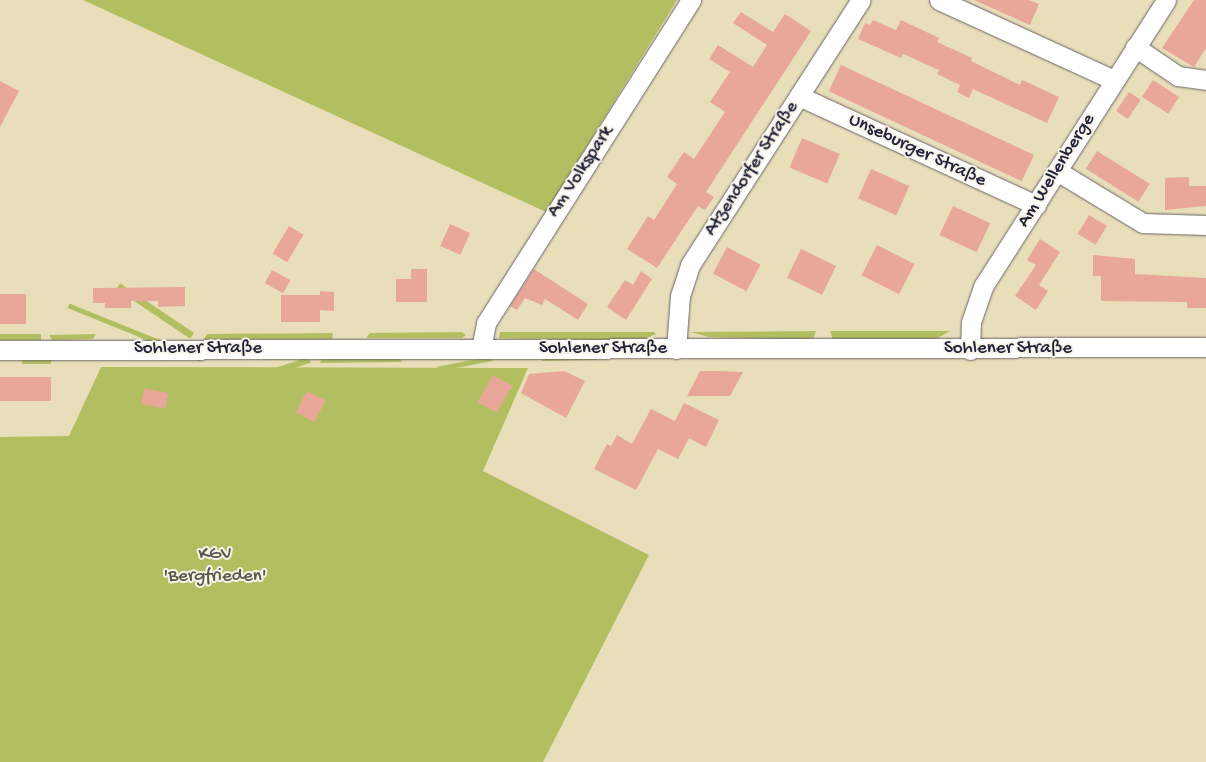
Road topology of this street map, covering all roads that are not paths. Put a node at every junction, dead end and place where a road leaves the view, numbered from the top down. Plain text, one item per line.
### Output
1 (691, 0) edge
2 (860, 0) edge
3 (939, 0) edge
4 (1166, 0) edge
5 (1135, 47) junction
6 (1114, 80) junction
7 (1206, 80) edge
8 (799, 96) junction
9 (1057, 171) junction
10 (1036, 205) junction
11 (1206, 225) edge
12 (1206, 347) edge
13 (481, 349) junction
14 (676, 349) junction
15 (0, 350) edge
16 (970, 350) junction

1 - 13 street, Am Volkspark
2 - 8 street, Atzendorfer Straße
3 - 6 street
4 - 5 street, Am Wellenberge
5 - 6 street, Am Wellenberge
5 - 7 street
6 - 9 street, Am Wellenberge
8 - 10 street, Unseburger Straße
8 - 14 street, Atzendorfer Straße
9 - 10 street, Am Wellenberge
9 - 11 street
10 - 16 street, Am Wellenberge
12 - 16 street, Sohlener Straße
13 - 14 street, Sohlener Straße
13 - 15 street, Sohlener Straße
14 - 16 street, Sohlener Straße

